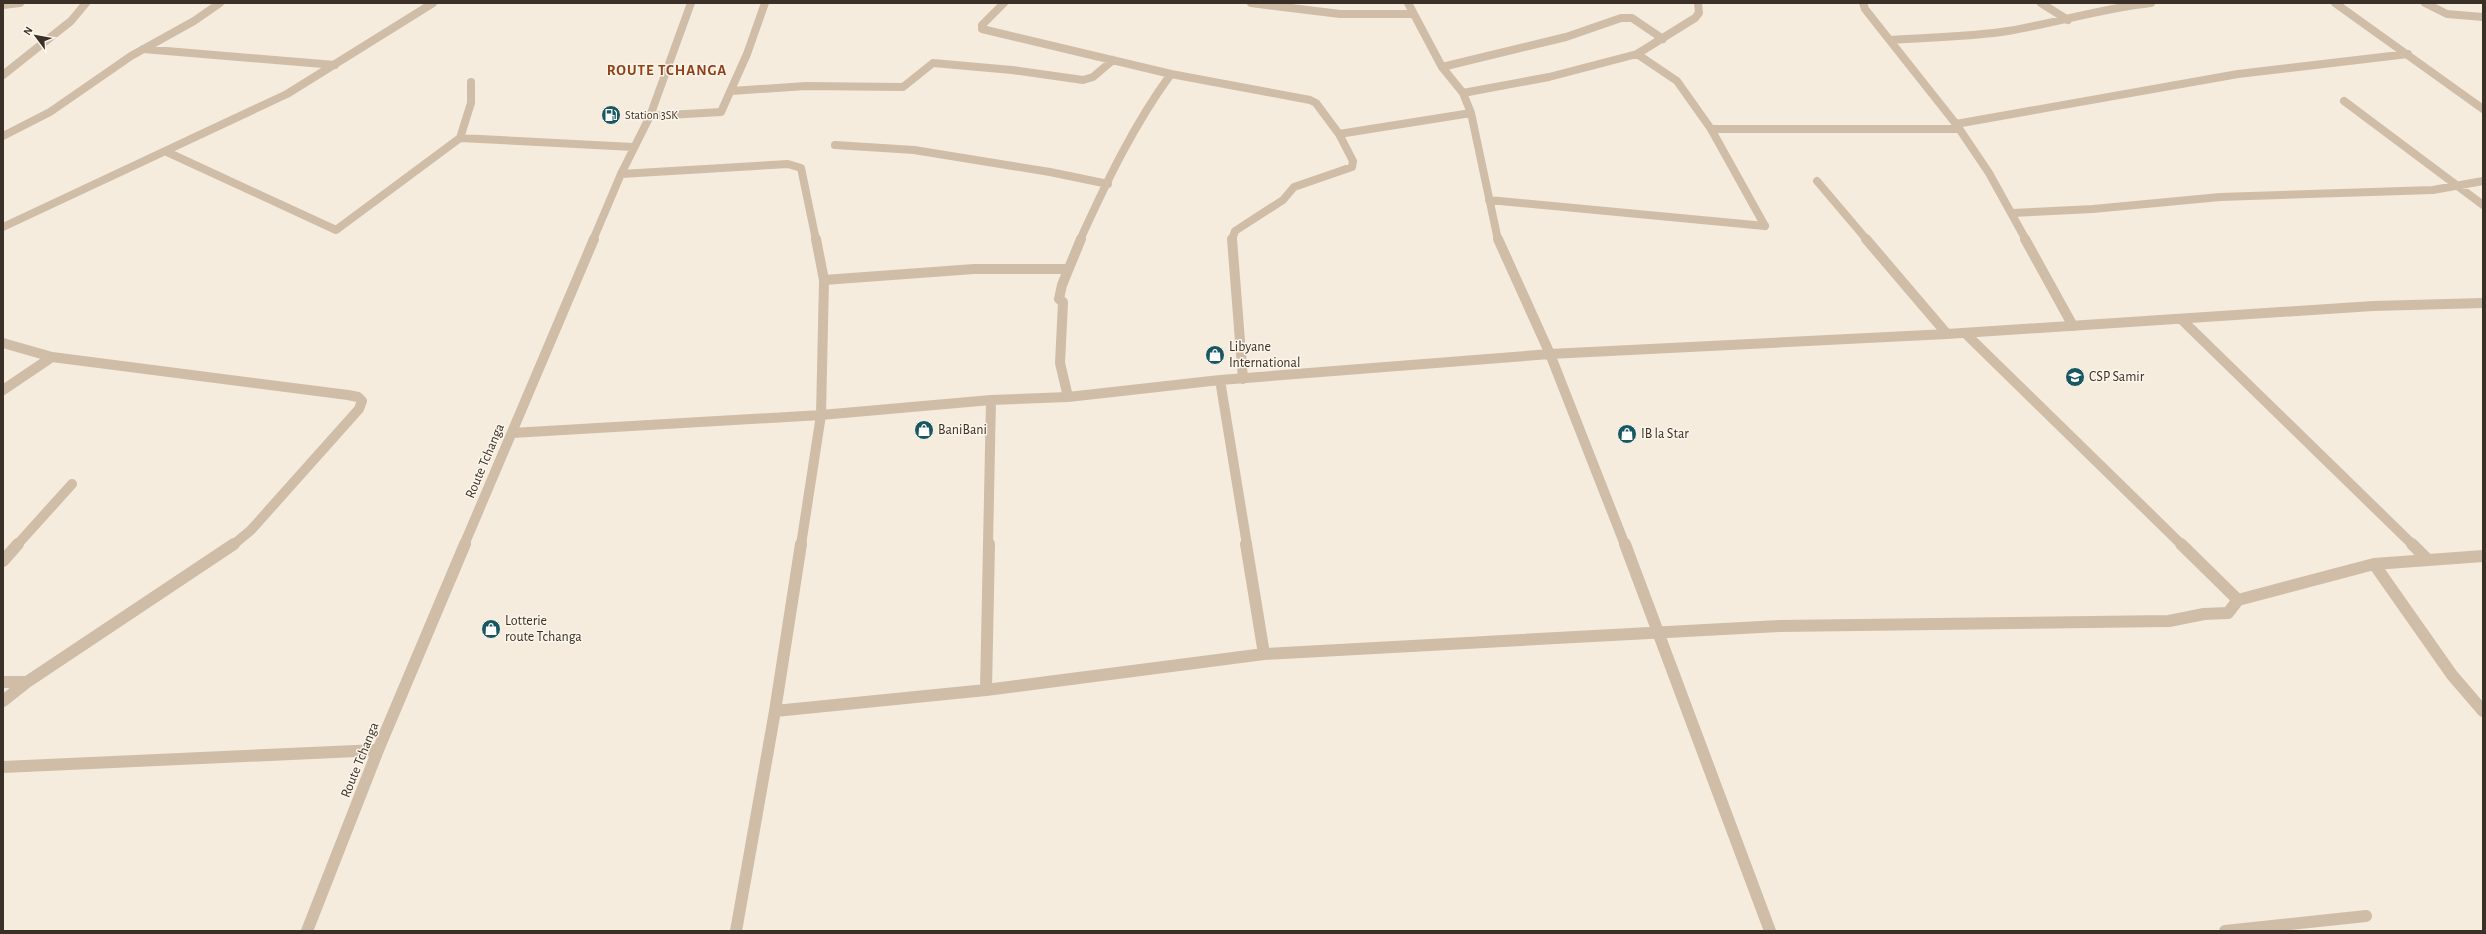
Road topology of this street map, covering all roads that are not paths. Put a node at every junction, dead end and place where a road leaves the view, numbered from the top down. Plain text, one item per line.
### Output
1 (20, 3) edge
2 (86, 3) edge
3 (220, 3) edge
4 (433, 3) edge
5 (691, 3) edge
6 (765, 3) edge
7 (1004, 3) edge
8 (1251, 3) edge
9 (1408, 3) edge
10 (1698, 3) edge
11 (1863, 3) edge
12 (2041, 3) edge
13 (2151, 3) edge
14 (2335, 3) edge
15 (2425, 3) edge
16 (2119, 4) edge
17 (3, 5) edge
18 (1413, 14) junction
19 (2483, 17) edge
20 (2068, 20) junction
21 (1663, 38) junction
22 (1890, 40) junction
23 (143, 49) junction
24 (1636, 54) junction
25 (2408, 54) junction
26 (1113, 60) junction
27 (334, 65) junction
28 (1442, 67) junction
29 (1171, 74) junction
30 (3, 75) edge
31 (471, 82) dead end
32 (731, 91) junction
33 (1463, 93) junction
34 (2344, 101) dead end
35 (2483, 109) edge
36 (1471, 113) junction
37 (650, 116) junction
38 (1958, 126) junction
39 (1711, 129) junction
40 (1339, 134) junction
41 (3, 136) edge
42 (460, 138) junction
43 (835, 145) dead end
44 (633, 147) junction
45 (167, 152) junction
46 (621, 174) junction
47 (1816, 181) dead end
48 (2483, 181) edge
49 (1108, 184) junction
50 (2459, 186) junction
51 (1489, 200) junction
52 (2483, 205) edge
53 (2012, 213) junction
54 (3, 227) edge
55 (1067, 269) junction
56 (824, 280) junction
57 (2483, 303) edge
58 (2182, 319) junction
59 (2072, 326) junction
60 (1965, 333) junction
61 (1947, 334) junction
62 (3, 343) edge
63 (1550, 354) junction
64 (52, 357) junction
65 (1243, 379) junction
66 (1220, 380) junction
67 (3, 390) edge
68 (1068, 397) junction
69 (991, 400) junction
70 (821, 415) junction
71 (512, 434) junction
72 (72, 484) dead end
73 (2483, 556) edge
74 (2428, 560) junction
75 (3, 561) edge
76 (2374, 564) junction
77 (2238, 600) junction
78 (1660, 633) junction
79 (1264, 654) junction
80 (3, 682) edge
81 (27, 682) junction
82 (986, 690) junction
83 (3, 701) edge
84 (775, 711) junction
85 (2483, 711) edge
86 (378, 750) junction
87 (3, 767) edge
88 (2366, 916) dead end
89 (307, 931) edge
90 (736, 931) edge
91 (1770, 931) edge
92 (2225, 931) edge

1 - 17 street
2 - 30 street
3 - 23 street
4 - 27 street
5 - 37 street, Route Tchanga
6 - 32 street
7 - 26 street
8 - 18 street
9 - 18 street
10 - 21 street
11 - 22 street
12 - 20 street
13 - 16 street
14 - 25 street
15 - 19 street
16 - 20 street
18 - 28 street
20 - 22 street
21 - 24 street
21 - 28 street
22 - 38 street
23 - 27 street
23 - 41 street
24 - 33 street
24 - 39 street
25 - 35 street
25 - 38 street
26 - 29 street
26 - 32 street
27 - 45 street
28 - 33 street
29 - 40 street
29 - 49 street
31 - 42 street
32 - 37 street
33 - 36 street
34 - 50 street
36 - 40 street
36 - 51 street
37 - 44 street, Route Tchanga
38 - 39 street
38 - 53 street
39 - 51 street
40 - 65 street
42 - 44 street
42 - 45 street
43 - 49 street
44 - 46 street, Route Tchanga
45 - 54 street
46 - 56 street
46 - 71 street, Route Tchanga
47 - 61 street
48 - 50 street
49 - 55 street
50 - 52 street
50 - 53 street
51 - 63 street
53 - 59 street
55 - 56 street
55 - 68 street
56 - 70 street
57 - 58 street
58 - 59 street
58 - 74 street
59 - 60 street
60 - 61 street
60 - 77 street
61 - 63 street
62 - 64 street
63 - 65 street
63 - 78 street
64 - 67 street
64 - 81 street
65 - 66 street
66 - 68 street
66 - 79 street
68 - 69 street
69 - 70 street
69 - 82 street
70 - 71 street
70 - 84 street
71 - 86 street, Route Tchanga
72 - 75 street
73 - 74 street
74 - 76 street
76 - 77 street
76 - 85 street
77 - 78 street
78 - 79 street
78 - 91 street
79 - 82 street
80 - 81 street
81 - 83 street
82 - 84 street
84 - 90 street
86 - 87 street
86 - 89 street, Route Tchanga
88 - 92 street

